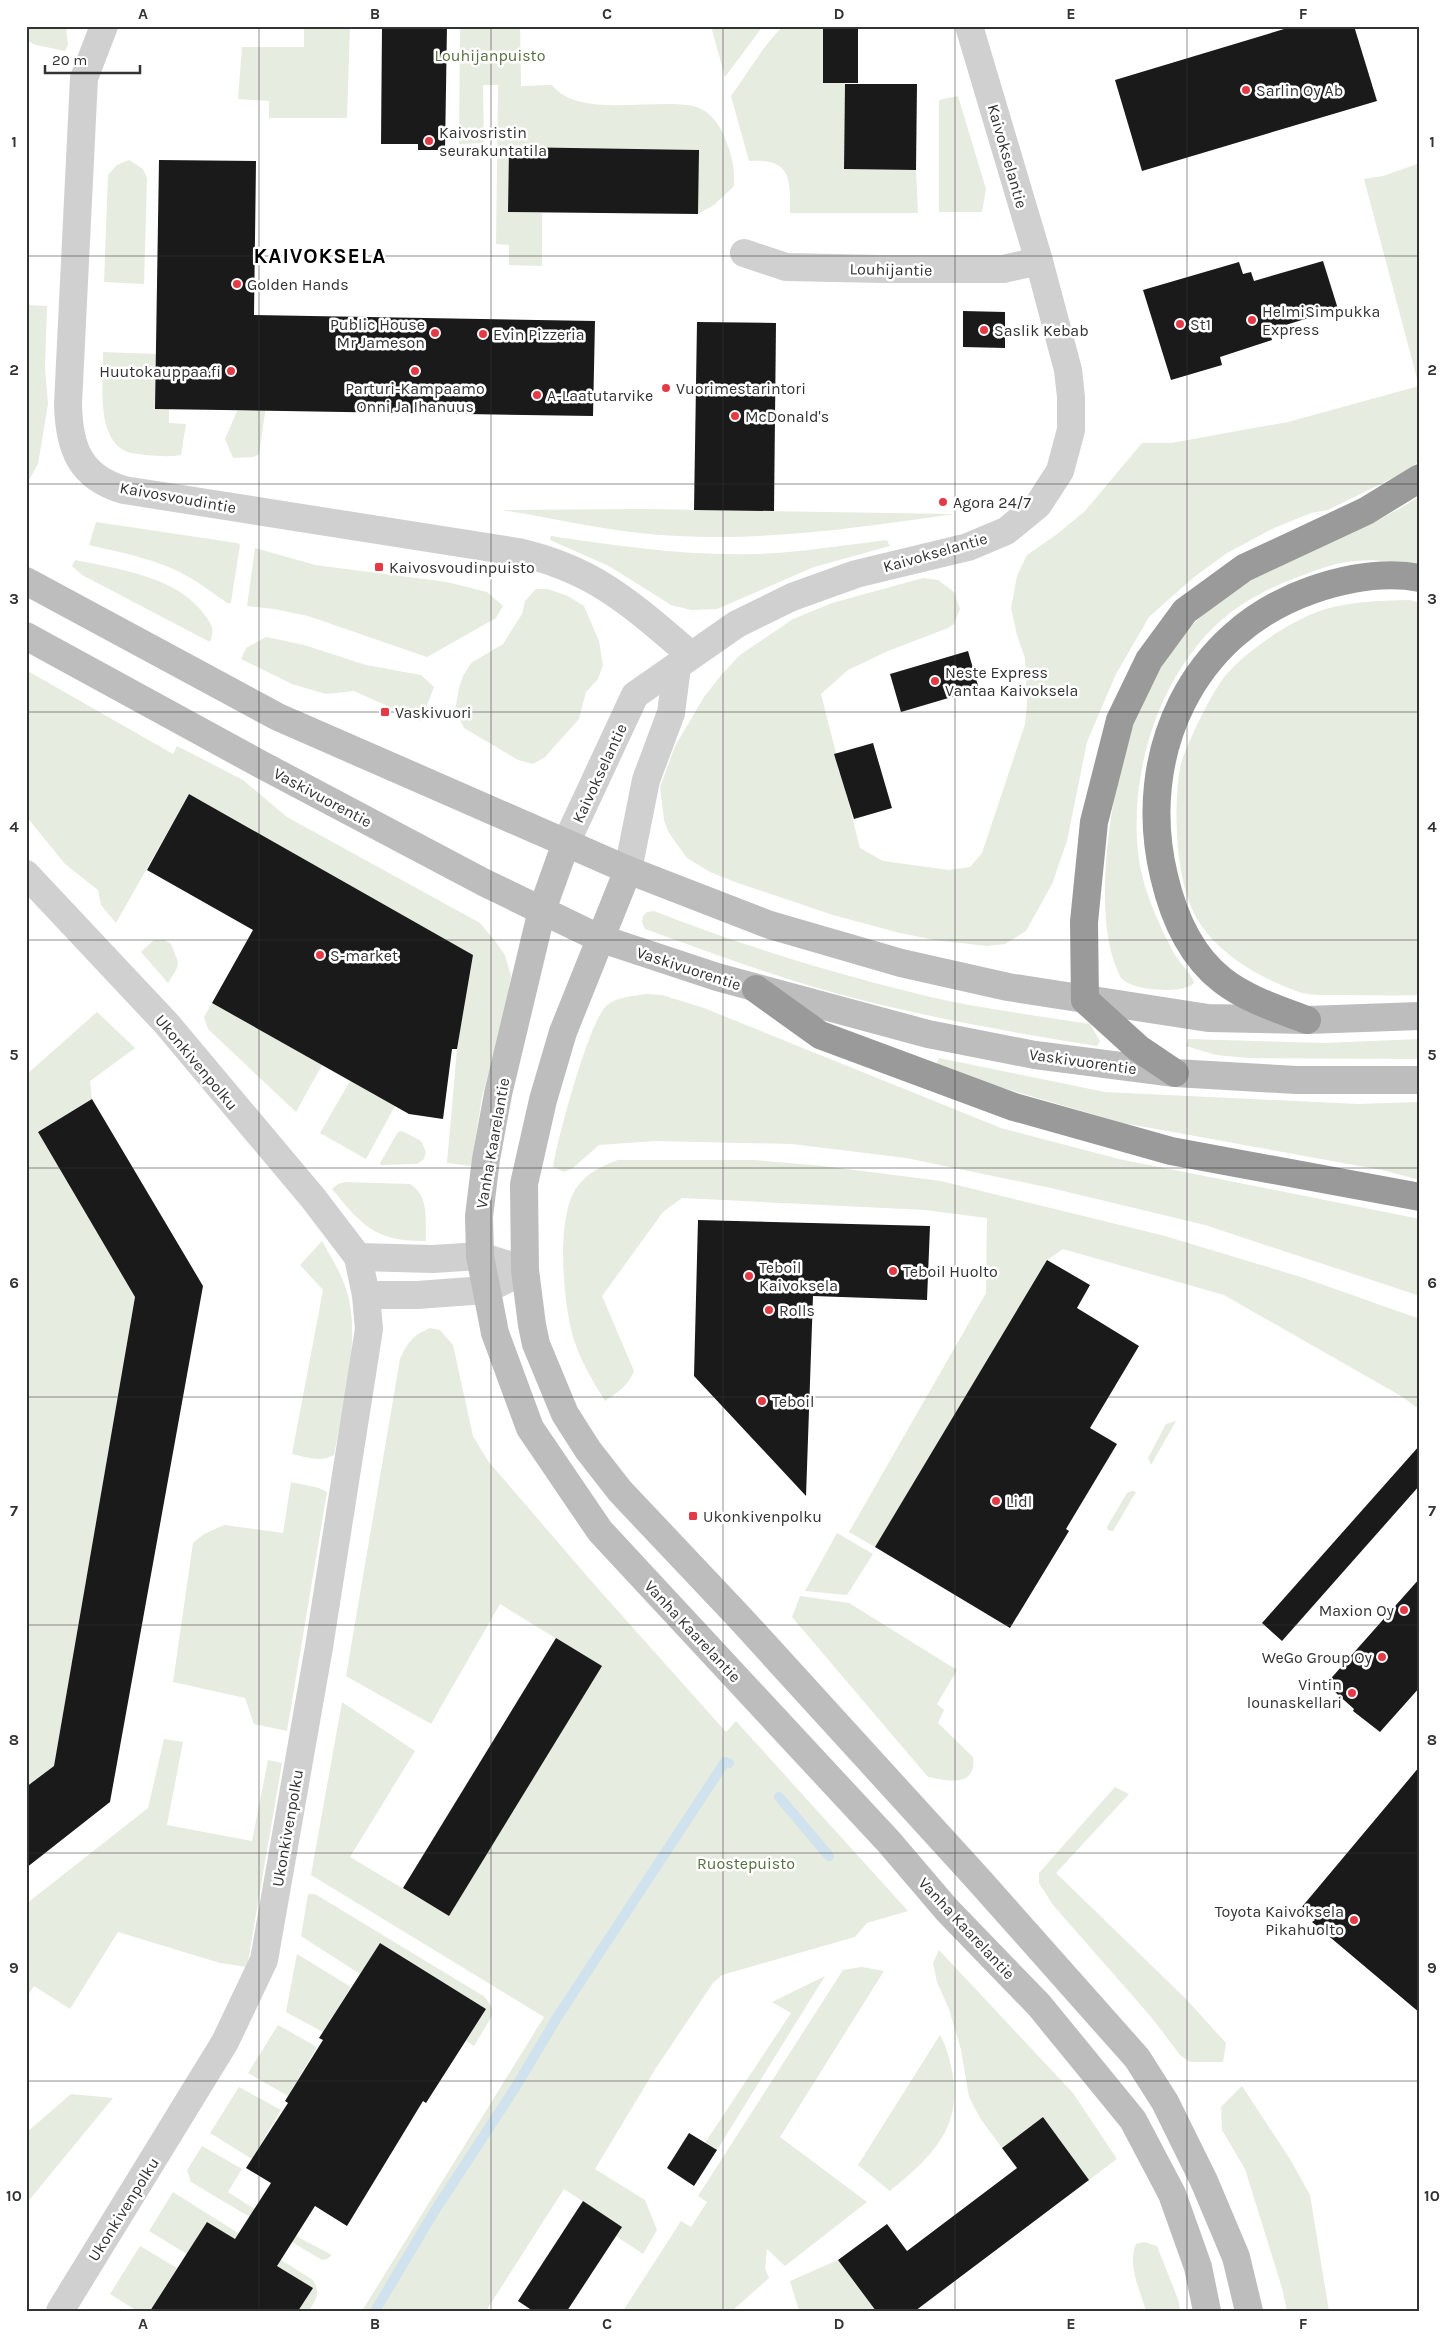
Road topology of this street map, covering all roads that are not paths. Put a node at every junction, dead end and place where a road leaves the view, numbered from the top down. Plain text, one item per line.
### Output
1 (104, 26) edge
2 (969, 26) edge
3 (744, 253) dead end
4 (1039, 261) junction
5 (1420, 478) edge
6 (1420, 578) edge
7 (26, 582) edge
8 (26, 636) edge
9 (684, 661) junction
10 (566, 843) junction
11 (628, 870) junction
12 (26, 874) edge
13 (542, 910) junction
14 (599, 938) junction
15 (756, 989) junction
16 (1085, 1000) junction
17 (1420, 1016) edge
18 (1307, 1020) junction
19 (1175, 1073) junction
20 (1420, 1080) edge
21 (1420, 1197) edge
22 (480, 1256) junction
23 (358, 1257) junction
24 (525, 1270) junction
25 (485, 1290) junction
26 (366, 1295) junction
27 (60, 2311) edge
28 (1206, 2311) edge
29 (1249, 2311) edge

1 - 9 street, Kaivosvoudintie
2 - 4 street, Kaivokselantie
3 - 4 street, Louhijantie
4 - 9 street, Kaivokselantie
5 - 16 highway
6 - 18 highway
7 - 10 main road
8 - 13 main road, Vaskivuorentie
9 - 10 street, Kaivokselantie
9 - 11 street
10 - 11 main road
10 - 13 main road, Vanha Kaarelantie
11 - 14 main road
11 - 16 main road
12 - 23 street, Ukonkivenpolku
13 - 14 main road, Vaskivuorentie
13 - 22 main road, Vanha Kaarelantie
14 - 15 main road, Vaskivuorentie
14 - 24 main road
15 - 19 main road, Vaskivuorentie
15 - 21 highway
16 - 18 main road
16 - 19 highway
17 - 18 main road
19 - 20 main road, Vaskivuorentie
22 - 23 street
22 - 24 street
22 - 25 main road, Vanha Kaarelantie
23 - 26 street, Ukonkivenpolku
24 - 25 street
24 - 29 main road
25 - 26 street
25 - 28 main road, Vanha Kaarelantie
26 - 27 street, Ukonkivenpolku

